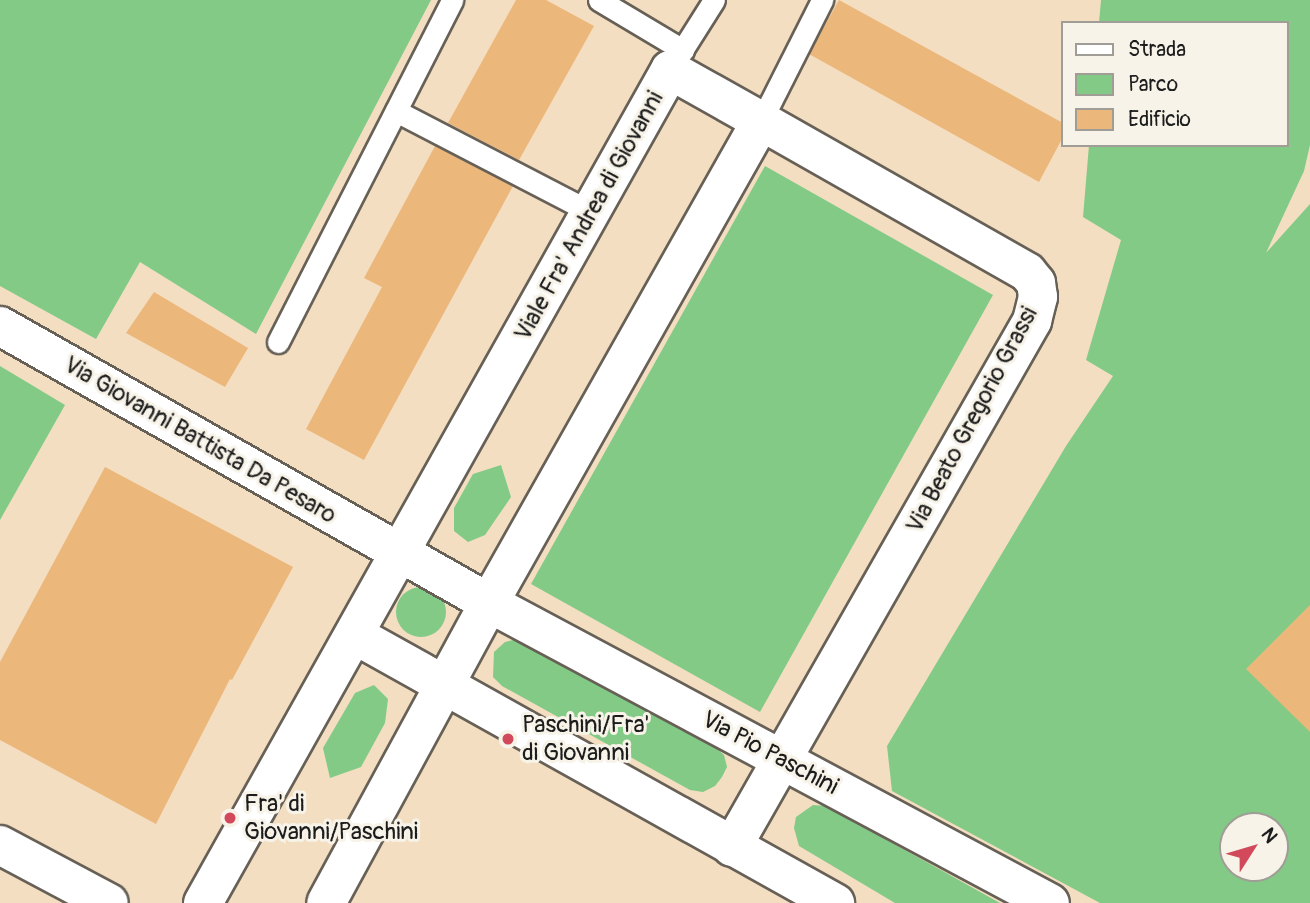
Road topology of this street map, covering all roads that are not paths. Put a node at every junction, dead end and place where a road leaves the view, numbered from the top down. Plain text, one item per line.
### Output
1 (452, 0) edge
2 (599, 0) edge
3 (714, 0) edge
4 (822, 0) edge
5 (676, 60) junction
6 (396, 111) junction
7 (761, 121) junction
8 (591, 212) junction
9 (0, 326) edge
10 (278, 342) dead end
11 (400, 554) junction
12 (489, 603) junction
13 (355, 635) junction
14 (445, 688) junction
15 (782, 759) junction
16 (0, 845) edge
17 (732, 847) junction
18 (787, 891) edge
19 (197, 900) edge
20 (109, 903) edge
21 (326, 903) edge
22 (835, 903) edge
23 (1050, 903) edge

1 - 6 lane
2 - 5 lane
3 - 5 lane
4 - 7 lane
5 - 7 street, Viale Fra' Andrea di Giovanni
5 - 8 street, Viale Fra' Andrea di Giovanni
6 - 8 lane
6 - 10 lane
7 - 12 street
7 - 15 street, Via Beato Gregorio Grassi
8 - 11 street, Viale Fra' Andrea di Giovanni
9 - 11 street, Via Giovanni Battista Da Pesaro
11 - 12 street, Via Giovanni Battista Da Pesaro
11 - 13 street, Viale Fra' Andrea di Giovanni
12 - 14 street
12 - 15 street, Via Pio Paschini
13 - 14 street
13 - 19 street, Viale Fra' Andrea di Giovanni
14 - 17 street
14 - 21 street
15 - 17 street, Via Beato Gregorio Grassi
15 - 23 street, Via Pio Paschini
16 - 20 street
17 - 18 street
18 - 22 street

